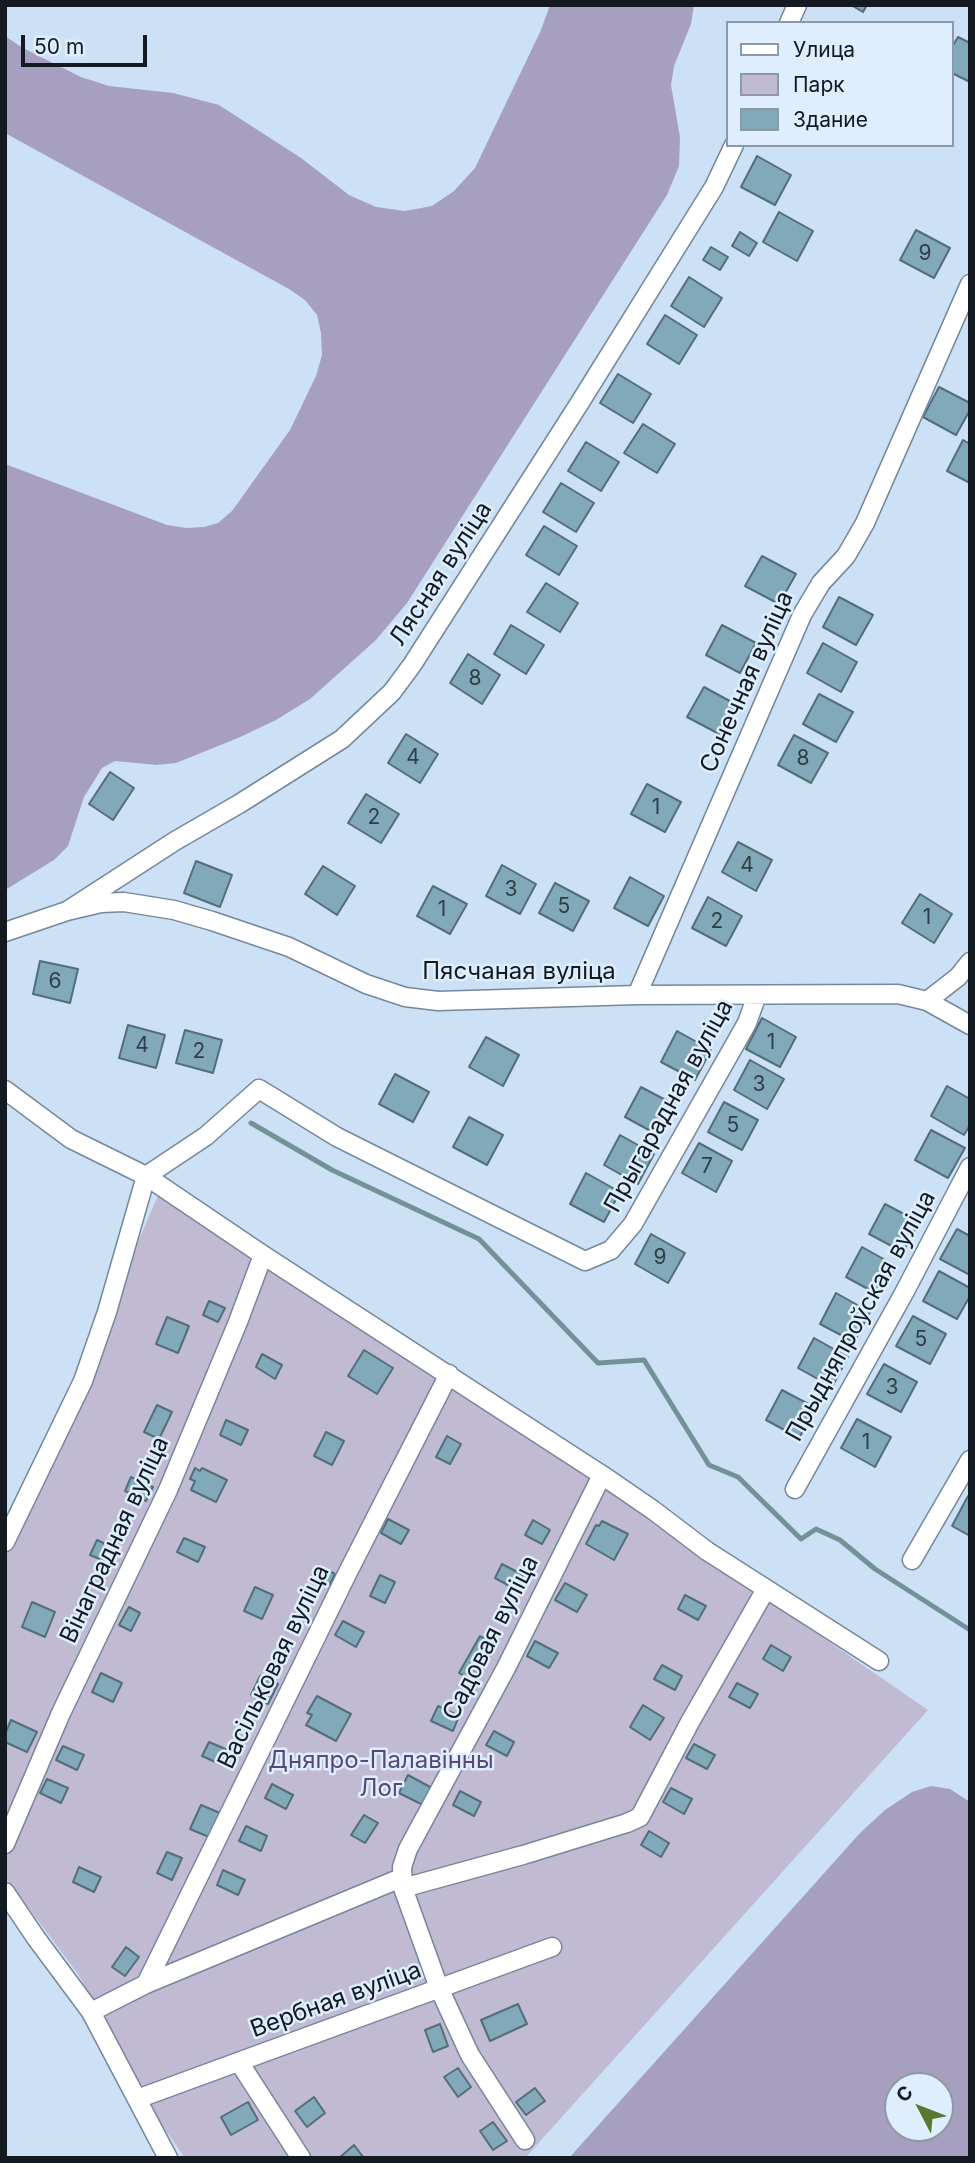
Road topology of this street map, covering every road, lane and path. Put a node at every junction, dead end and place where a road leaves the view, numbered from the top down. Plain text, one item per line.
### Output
1 (797, 5) edge
2 (790, 21) edge
3 (733, 147) edge
4 (970, 284) edge
5 (66, 911) junction
6 (5, 932) edge
7 (970, 962) edge
8 (637, 995) junction
9 (757, 995) junction
10 (927, 1001) junction
11 (970, 1025) edge
12 (5, 1090) edge
13 (970, 1167) edge
14 (146, 1176) junction
15 (263, 1255) junction
16 (449, 1374) junction
17 (970, 1460) edge
18 (602, 1475) junction
19 (795, 1489) dead end
20 (5, 1542) edge
21 (912, 1560) dead end
22 (766, 1589) junction
23 (878, 1661) dead end
24 (5, 1844) edge
25 (402, 1883) junction
26 (5, 1892) edge
27 (552, 1947) dead end
28 (146, 1984) junction
29 (439, 1988) junction
30 (91, 2012) junction
31 (239, 2062) junction
32 (136, 2099) junction
33 (526, 2140) dead end
34 (168, 2158) edge
35 (301, 2158) edge

1 - 2 street
3 - 5 street, Лясная вуліца
4 - 8 street, Сонечная вуліца
5 - 6 street, Пясчаная вуліца
5 - 8 street, Пясчаная вуліца
7 - 10 street
8 - 9 street, Пясчаная вуліца
9 - 10 street, Пясчаная вуліца
9 - 14 street, Прыгарадная вуліца
10 - 11 street, Пясчаная вуліца
12 - 14 street
13 - 19 street, Прыдняпроўская вуліца
14 - 15 street
14 - 20 street
15 - 16 street
15 - 24 street, Вінаградная вуліца
16 - 18 street
16 - 28 street, Васільковая вуліца
17 - 21 street
18 - 22 street
18 - 25 street, Садовая вуліца
22 - 23 street
22 - 25 street
25 - 28 street
25 - 29 street
26 - 30 street
27 - 29 street, Вербная вуліца
28 - 30 street
29 - 31 street, Вербная вуліца
29 - 33 street
30 - 32 street
31 - 32 street, Вербная вуліца
31 - 35 street
32 - 34 street

